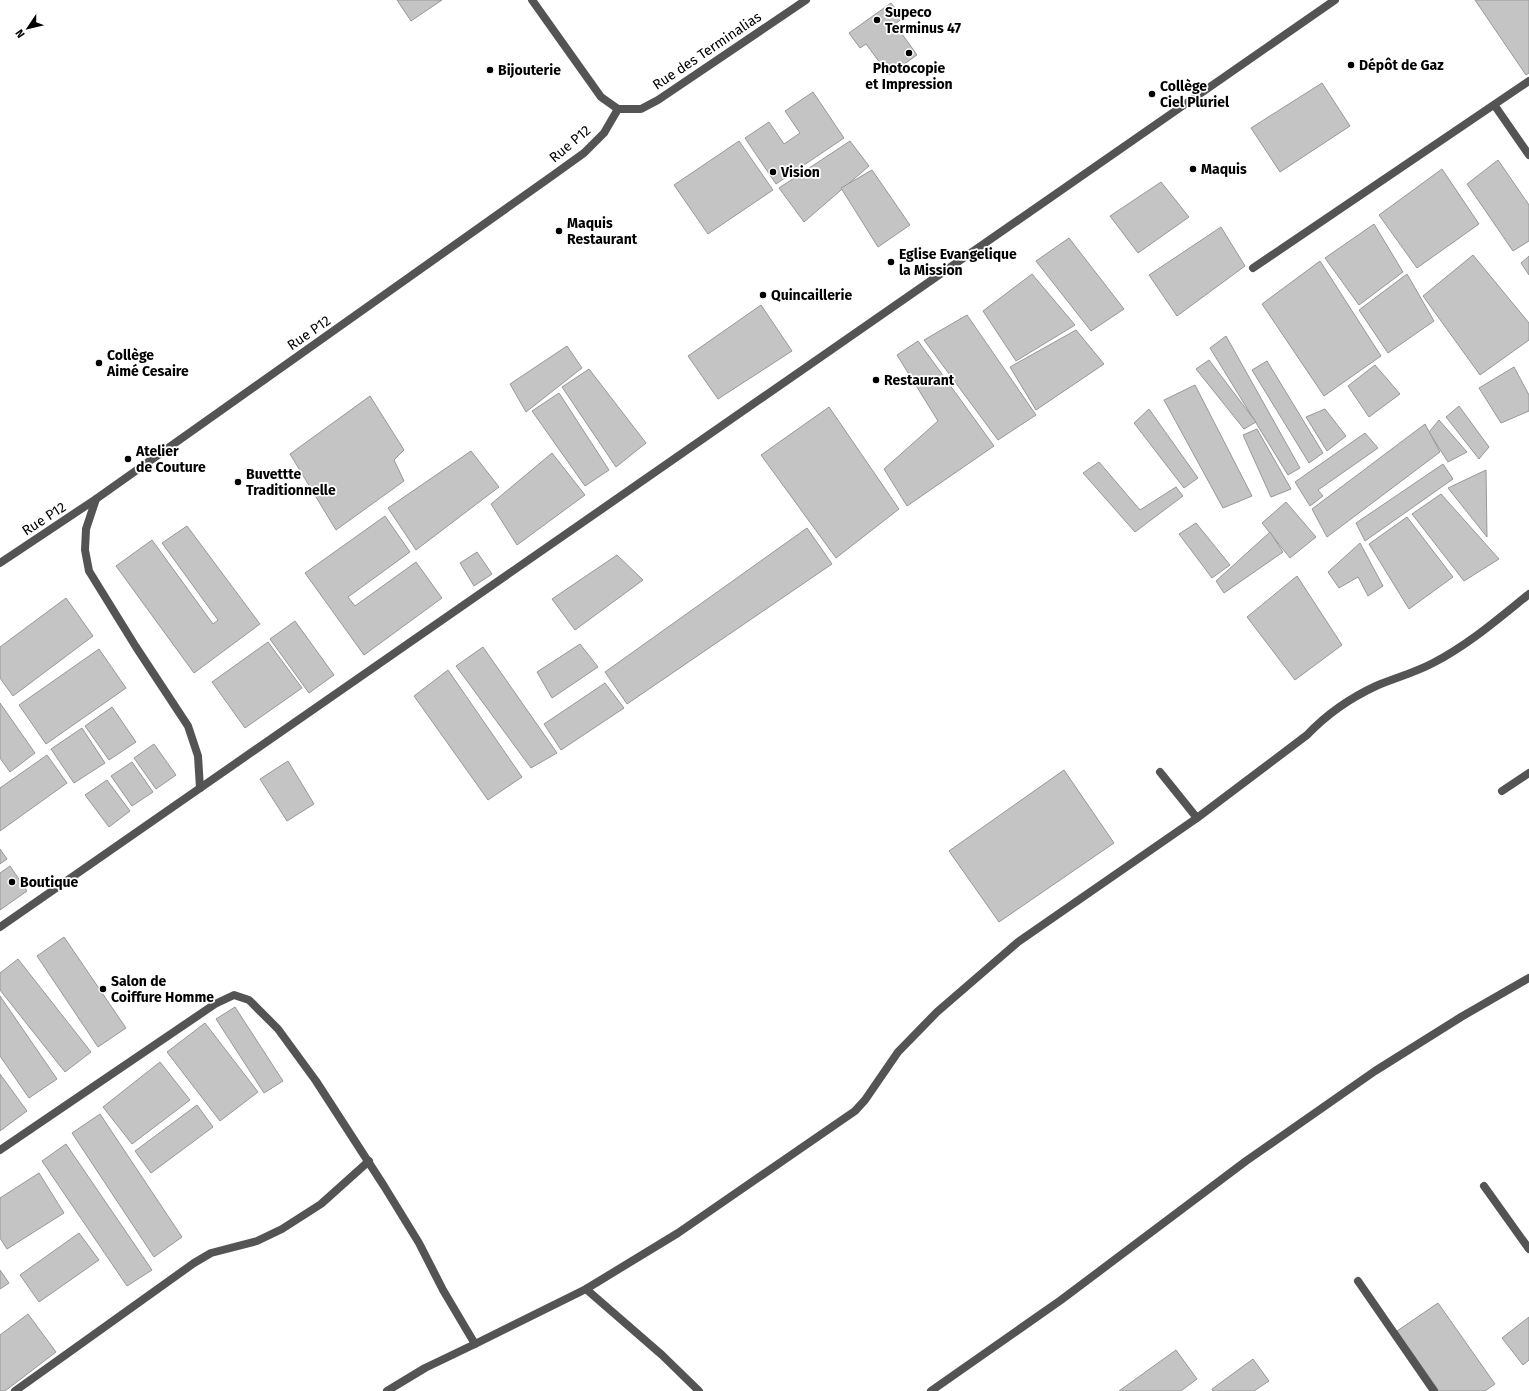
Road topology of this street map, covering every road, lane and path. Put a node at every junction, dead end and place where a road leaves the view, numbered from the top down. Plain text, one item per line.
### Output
1 (532, 0) edge
2 (806, 0) edge
3 (1335, 0) edge
4 (1529, 81) edge
5 (1495, 106) junction
6 (618, 109) junction
7 (1529, 155) edge
8 (1253, 268) dead end
9 (96, 500) junction
10 (0, 563) edge
11 (1529, 594) edge
12 (1160, 772) dead end
13 (1529, 773) edge
14 (200, 788) junction
15 (1502, 791) dead end
16 (1197, 818) junction
17 (0, 927) edge
18 (1529, 978) edge
19 (0, 1150) edge
20 (369, 1161) junction
21 (1484, 1186) dead end
22 (1529, 1249) edge
23 (1358, 1281) dead end
24 (586, 1289) junction
25 (475, 1344) junction
26 (15, 1391) edge
27 (387, 1391) edge
28 (699, 1391) edge
29 (931, 1391) edge
30 (1434, 1391) edge

1 - 6 street
2 - 6 street, Rue des Terminalias
3 - 14 street
4 - 5 street
5 - 7 street
5 - 8 street
6 - 9 street, Rue P12
9 - 10 street, Rue P12
9 - 14 street
11 - 16 street
12 - 16 street
13 - 15 street
14 - 17 street
16 - 24 street
18 - 29 street
19 - 20 street
20 - 25 street
20 - 26 street
21 - 22 street
23 - 30 street
24 - 25 street
24 - 28 street
25 - 27 street

